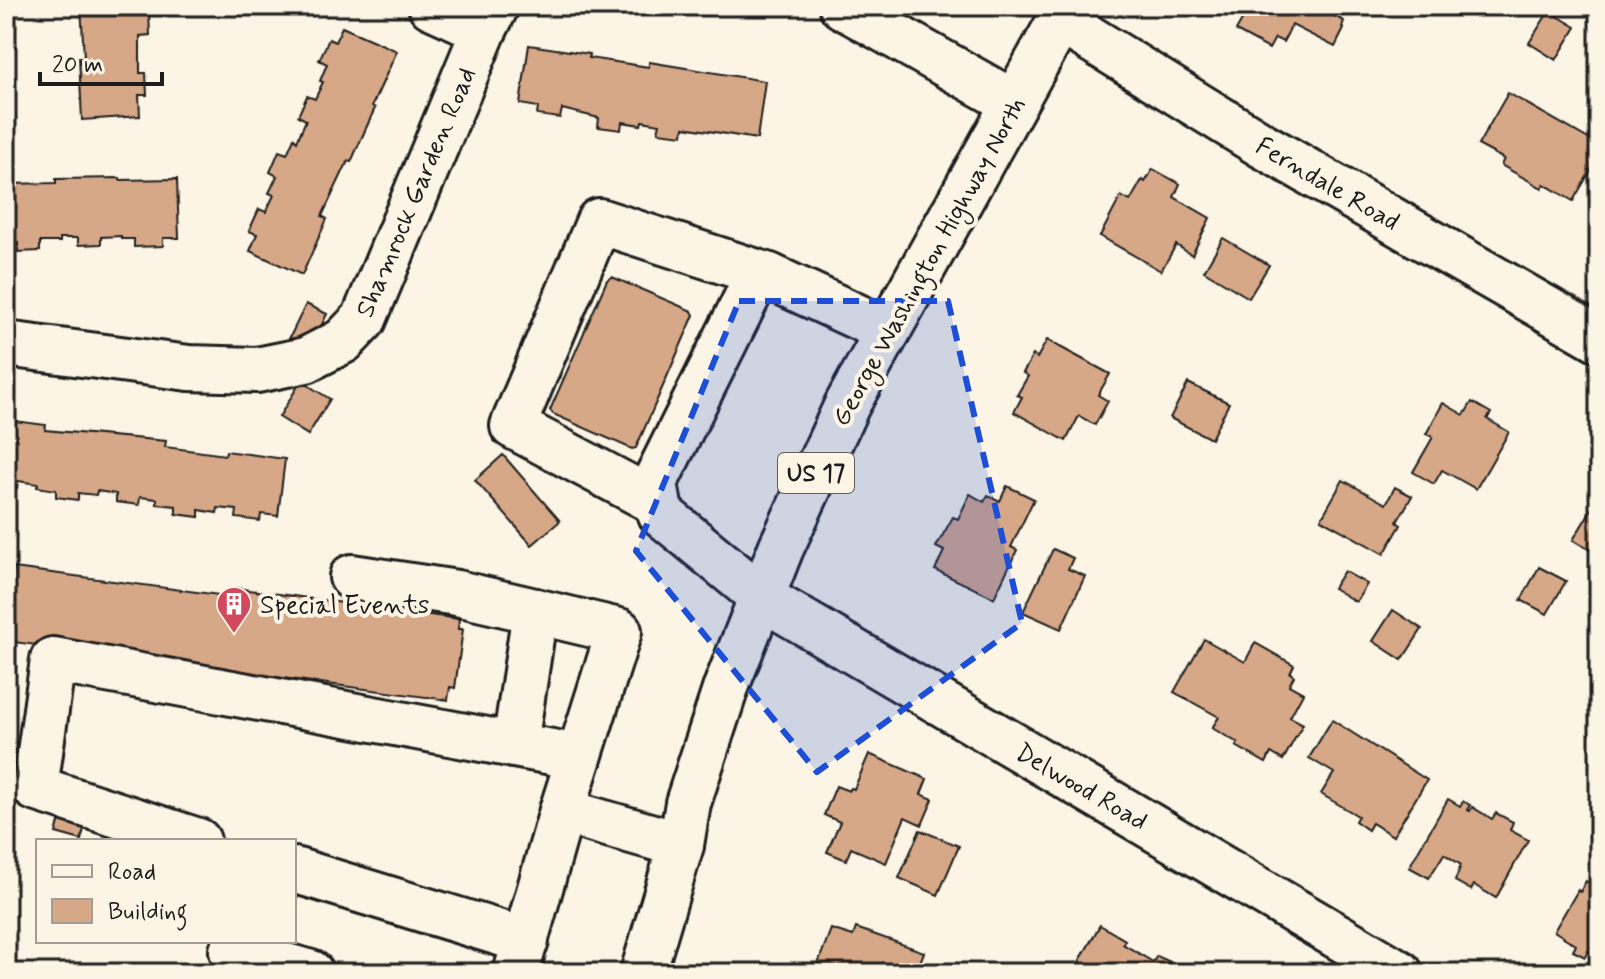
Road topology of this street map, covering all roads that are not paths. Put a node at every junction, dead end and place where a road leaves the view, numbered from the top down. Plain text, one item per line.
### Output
1 (431, 6) edge
2 (842, 6) edge
3 (1064, 13) edge
4 (490, 18) edge
5 (1014, 103) junction
6 (769, 276) junction
7 (888, 331) junction
8 (1599, 339) edge
9 (6, 344) edge
10 (658, 503) junction
11 (352, 577) dead end
12 (763, 598) junction
13 (535, 611) junction
14 (515, 745) junction
15 (579, 757) junction
16 (562, 811) junction
17 (192, 839) edge
18 (681, 845) junction
19 (296, 871) edge
20 (232, 951) dead end
21 (521, 957) edge
22 (311, 973) edge
23 (643, 973) edge
24 (1400, 973) edge

1 - 4 street, Shamrock Garden Road
2 - 5 street
3 - 5 street, George Washington Highway North / US 17
3 - 8 street, Ferndale Road
4 - 9 street, Shamrock Garden Road
5 - 7 street, George Washington Highway North / US 17
6 - 7 street
6 - 10 street
6 - 10 street
7 - 12 street, George Washington Highway North / US 17
10 - 12 street, Delwood Road
11 - 13 street
12 - 18 street, George Washington Highway North / US 17
12 - 24 street, Delwood Road
13 - 14 street
13 - 15 street
14 - 15 street
14 - 17 street
15 - 16 street
16 - 18 street
16 - 21 street
18 - 23 street, George Washington Highway North / US 17
19 - 21 street
20 - 22 street

